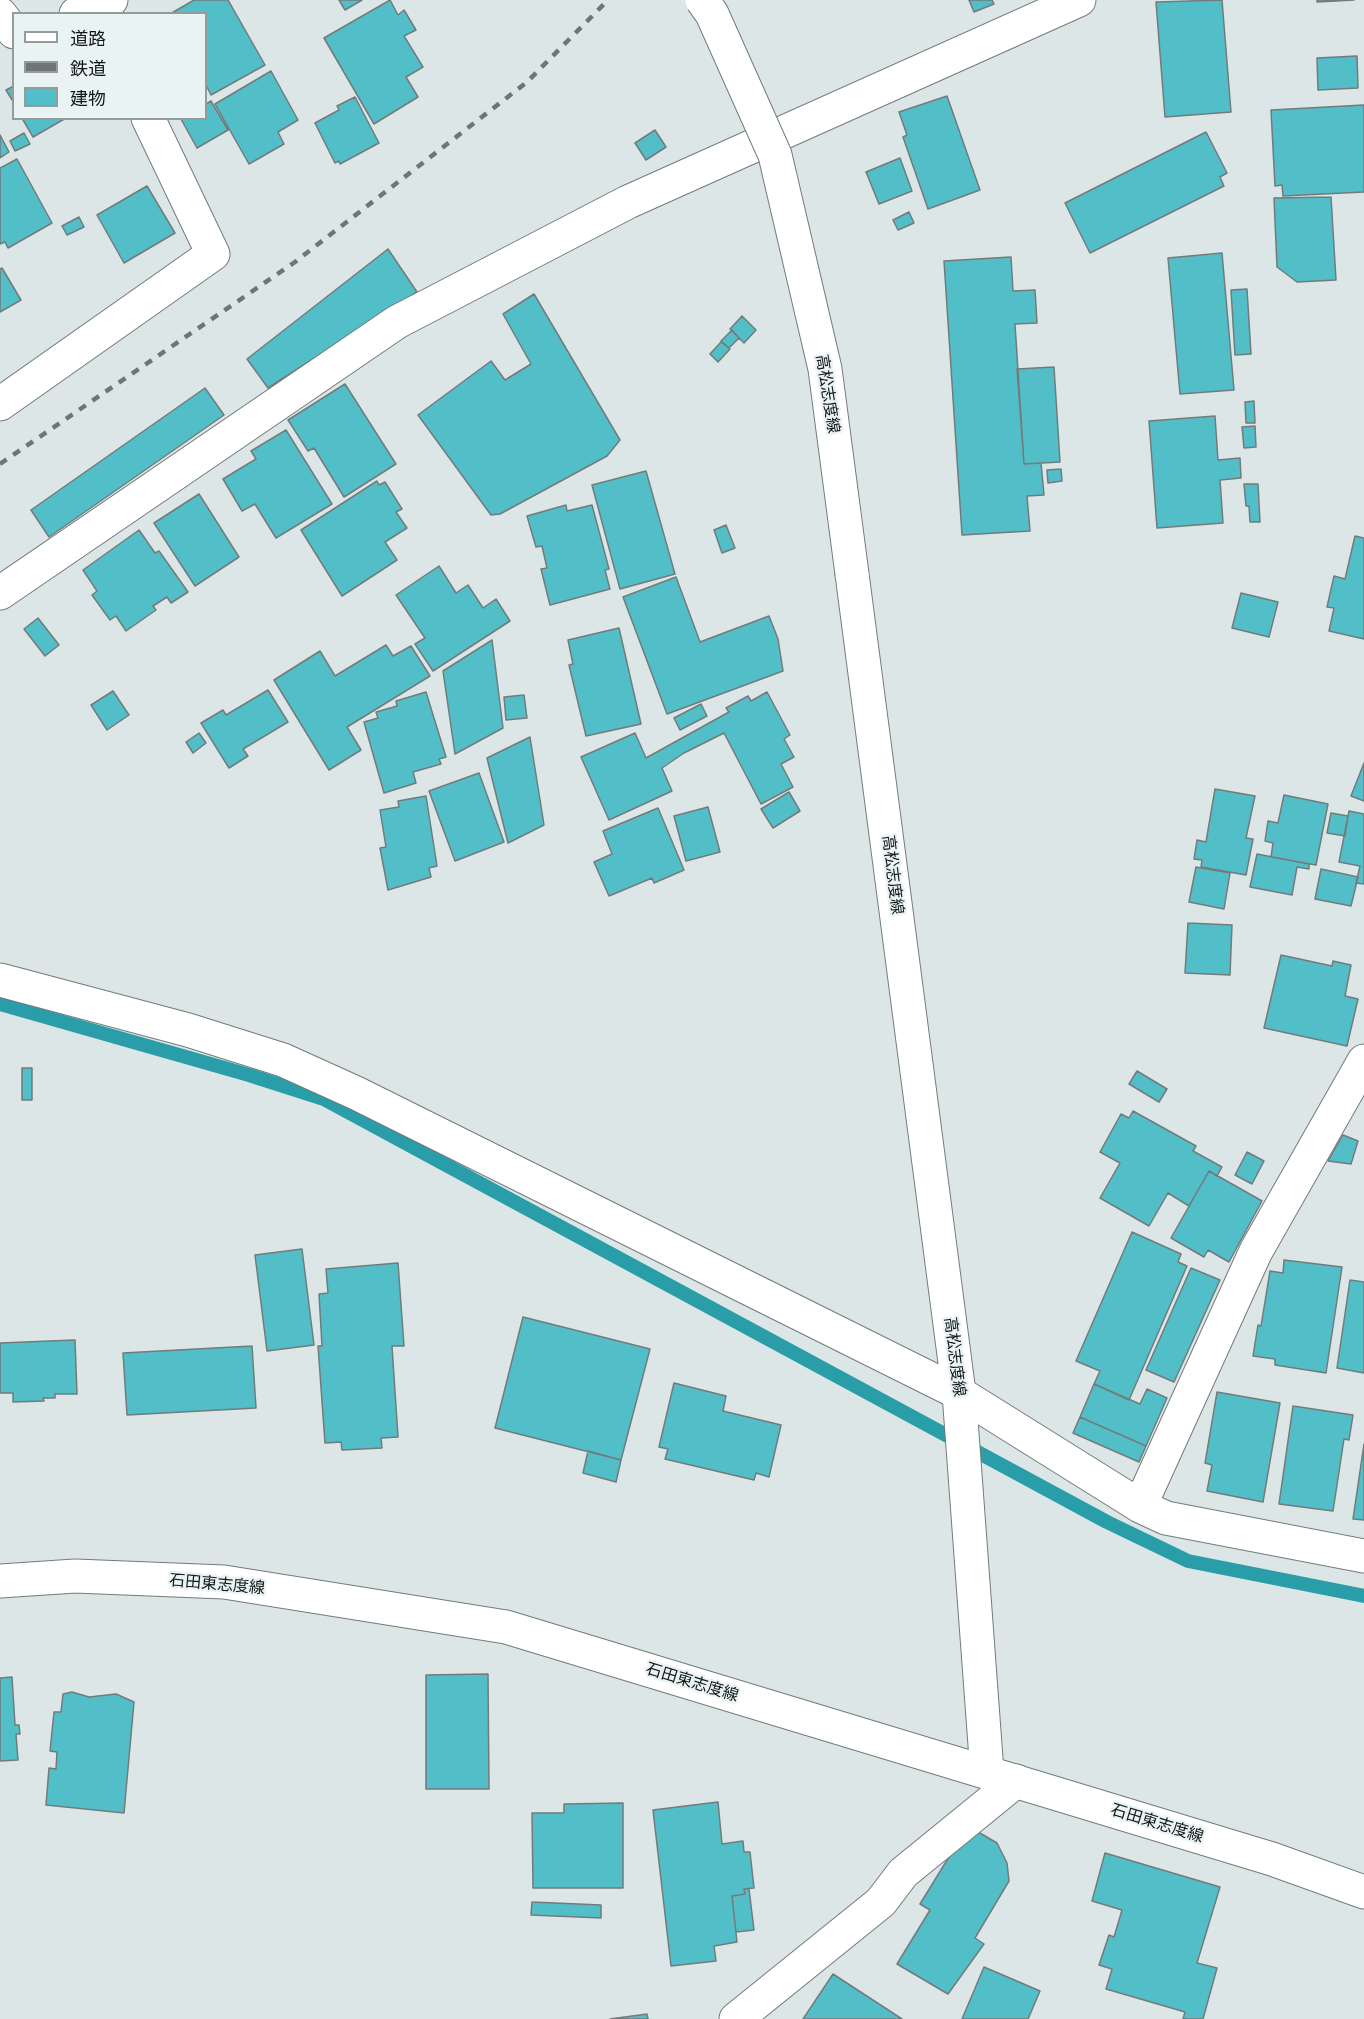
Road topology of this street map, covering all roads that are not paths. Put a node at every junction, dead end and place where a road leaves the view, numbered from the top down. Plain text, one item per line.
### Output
1 (702, 0) edge
2 (1079, 0) edge
3 (0, 14) edge
4 (12, 29) edge
5 (149, 120) edge
6 (0, 404) edge
7 (0, 593) edge
8 (0, 980) edge
9 (1364, 1060) edge
10 (959, 1393) junction
11 (1140, 1506) junction
12 (1364, 1556) edge
13 (0, 1581) edge
14 (1002, 1776) junction
15 (1364, 1892) edge
16 (736, 2019) edge

1 - 10 street, 高松志度線, bridge
2 - 7 street
3 - 4 street
5 - 6 street
8 - 10 street
9 - 11 street
10 - 11 street
10 - 14 street, 高松志度線
11 - 12 street
13 - 14 street, 石田東志度線
14 - 15 street, 石田東志度線
14 - 16 street

